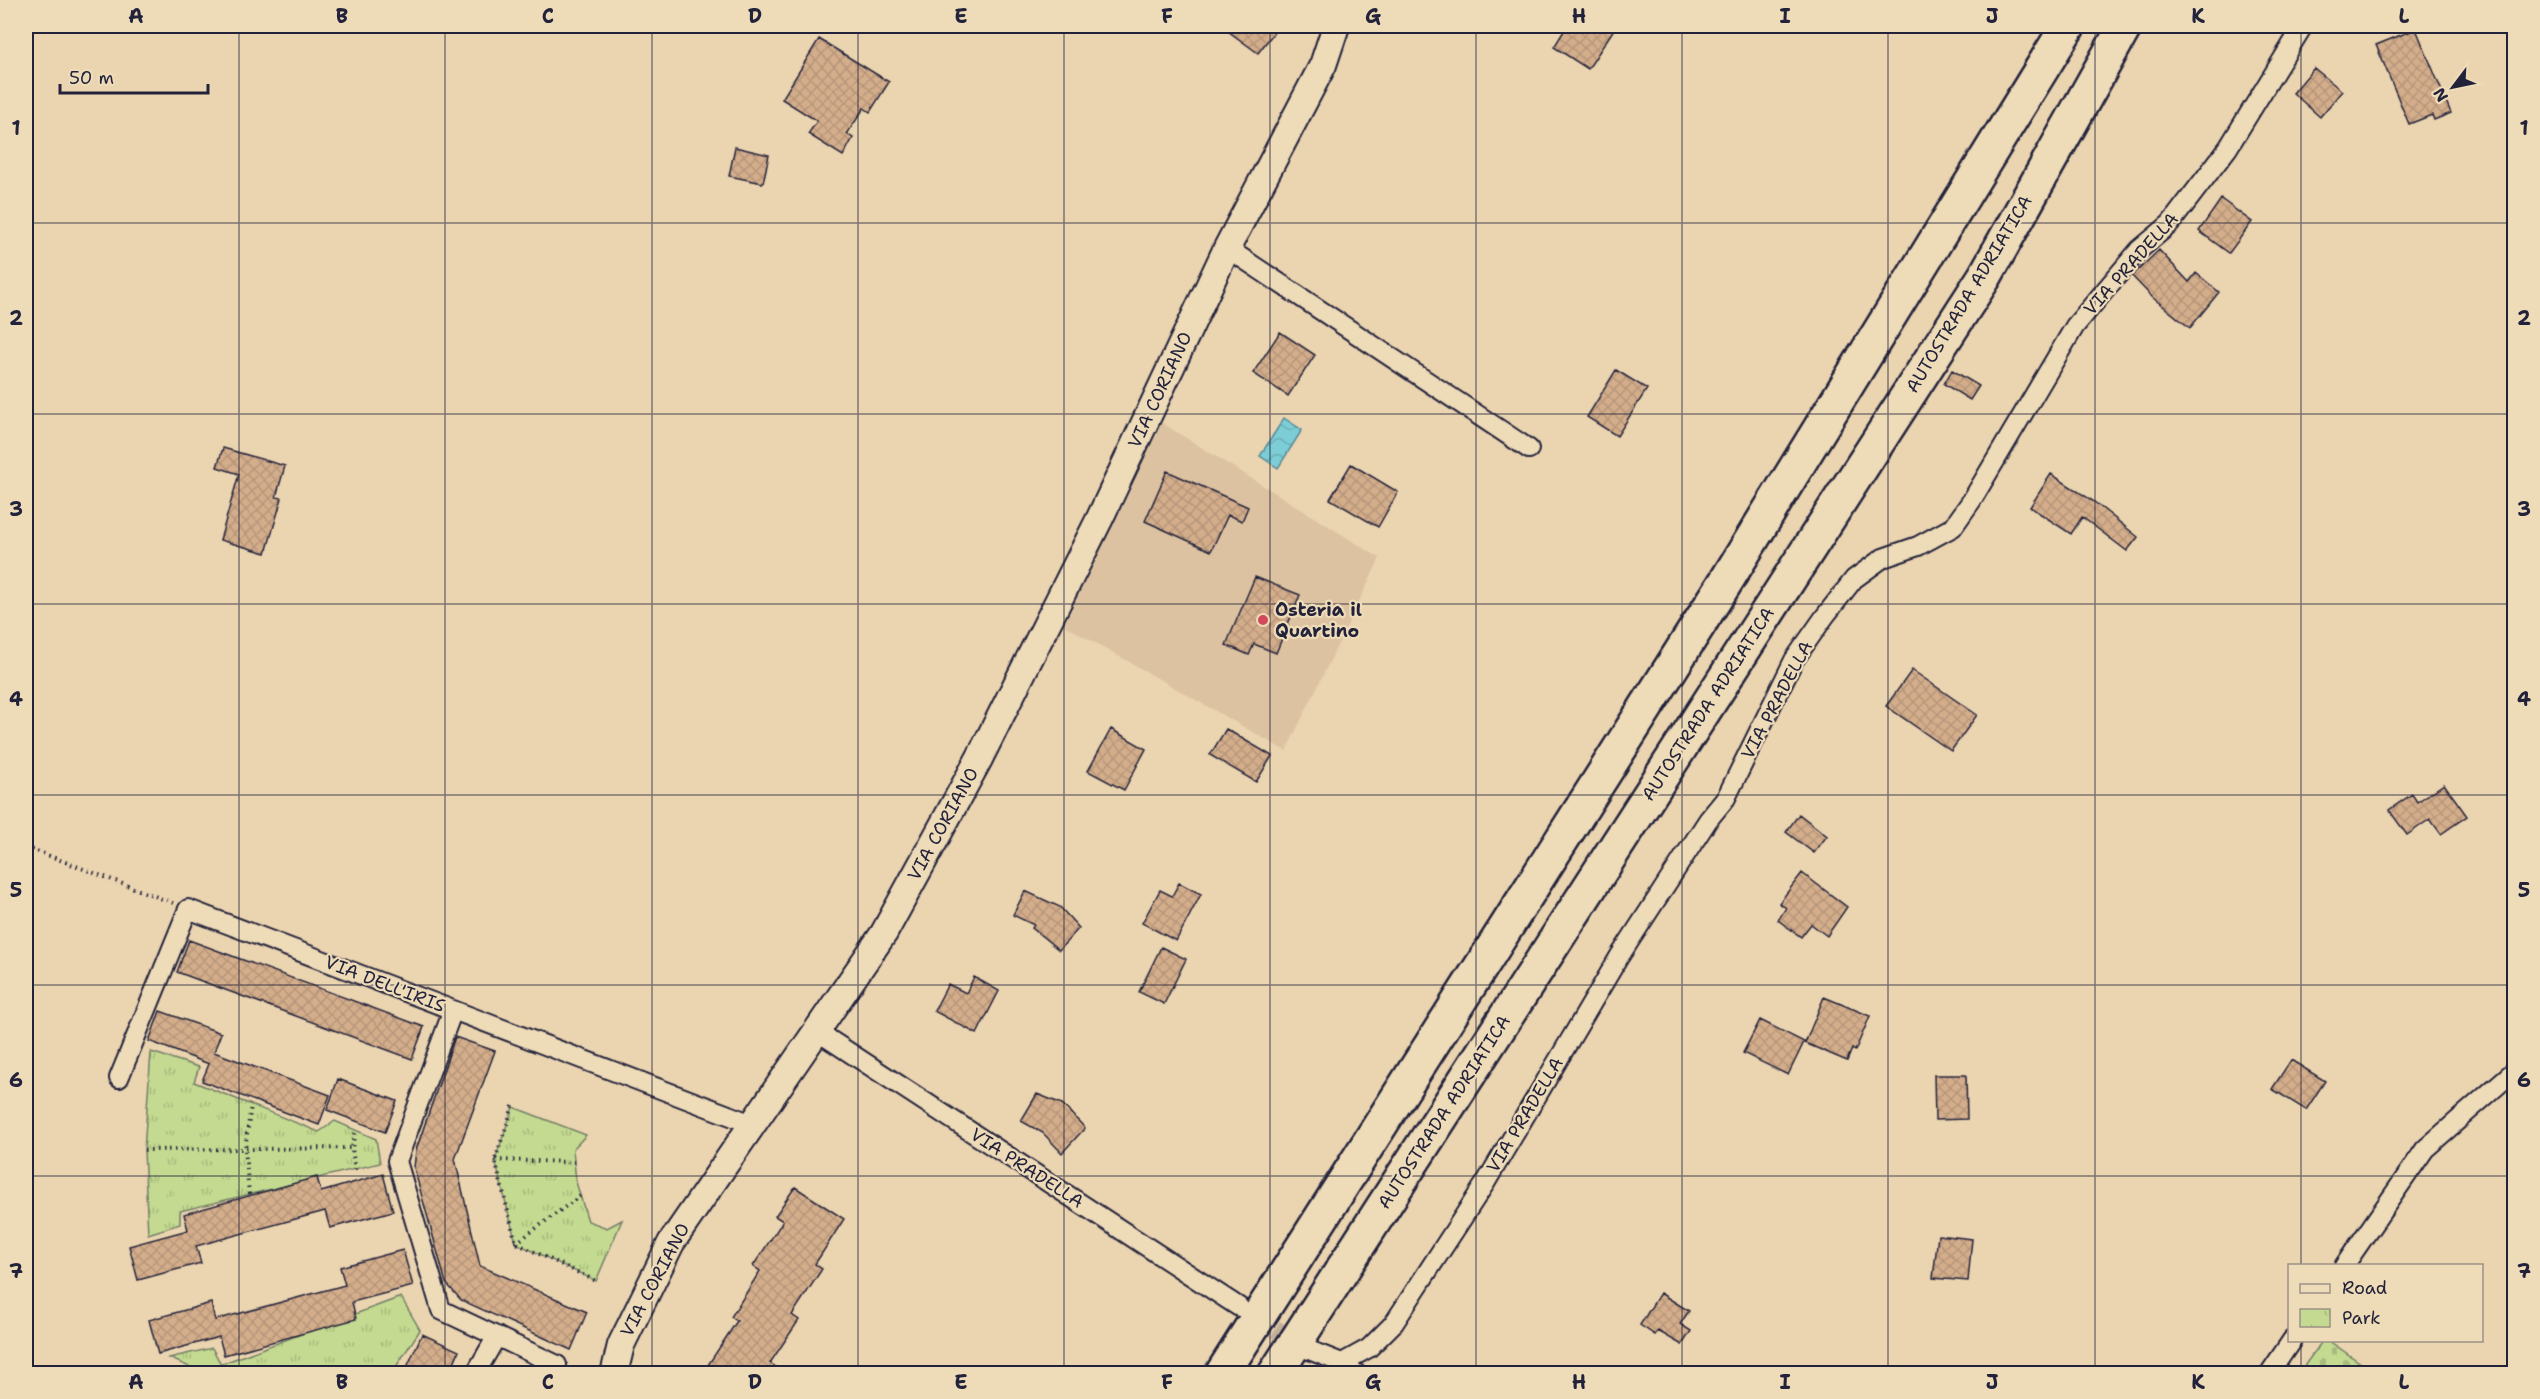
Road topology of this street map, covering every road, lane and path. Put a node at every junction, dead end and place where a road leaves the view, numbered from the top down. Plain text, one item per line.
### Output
1 (1336, 26) edge
2 (2068, 26) edge
3 (2125, 26) edge
4 (2303, 26) edge
5 (1227, 248) junction
6 (1529, 449) dead end
7 (26, 847) edge
8 (188, 909) junction
9 (453, 1010) junction
10 (815, 1030) junction
11 (2514, 1071) edge
12 (119, 1078) dead end
13 (251, 1105) dead end
14 (513, 1106) dead end
15 (752, 1124) junction
16 (355, 1130) dead end
17 (352, 1148) junction
18 (245, 1149) junction
19 (144, 1150) dead end
20 (495, 1160) junction
21 (574, 1162) dead end
22 (355, 1170) dead end
23 (249, 1194) dead end
24 (580, 1196) dead end
25 (516, 1243) junction
26 (2345, 1264) edge
27 (596, 1281) dead end
28 (1239, 1307) tunnel mouth
29 (497, 1336) junction
30 (2291, 1342) edge
31 (1309, 1350) tunnel mouth
32 (1342, 1363) junction
33 (557, 1365) dead end
34 (475, 1374) edge
35 (614, 1374) edge
36 (1222, 1374) edge
37 (1275, 1374) edge
38 (1357, 1374) edge
39 (2269, 1374) edge

1 - 5 main road, VIA CORIANO
2 - 36 highway
3 - 37 highway, AUTOSTRADA ADRIATICA
4 - 32 street, VIA PRADELLA
5 - 6 street
5 - 10 main road, VIA CORIANO
7 - 8 path
8 - 9 street, VIA DELL'IRIS
8 - 12 street
9 - 15 street, VIA DELL'IRIS
9 - 29 street
10 - 15 main road, VIA CORIANO
10 - 28 street, VIA PRADELLA
11 - 26 street
13 - 18 path
14 - 20 path
15 - 35 main road, VIA CORIANO
16 - 17 path
17 - 18 path
17 - 22 path
18 - 19 path
18 - 23 path
20 - 21 path
20 - 25 path
24 - 25 path
25 - 27 path
29 - 33 street
29 - 34 street
30 - 39 street
31 - 32 street
32 - 38 street

